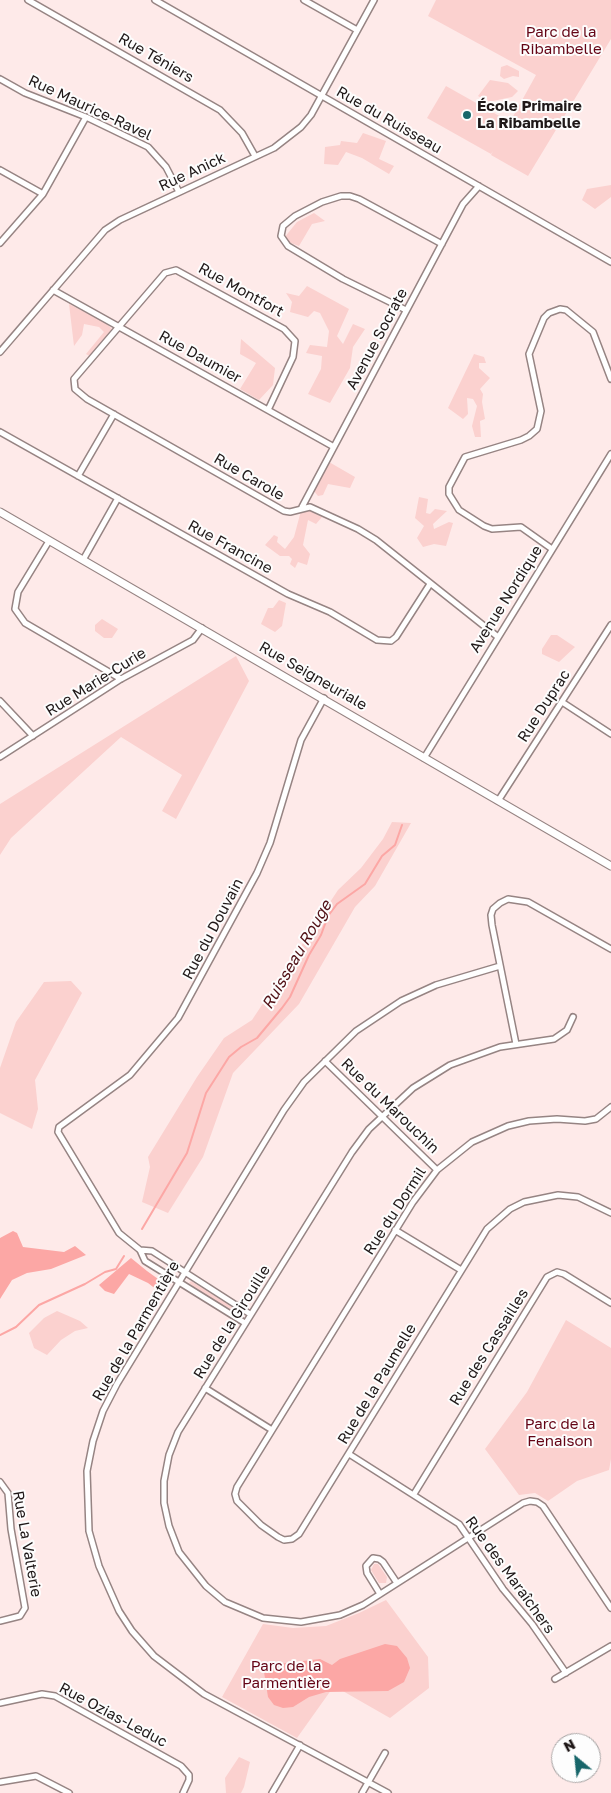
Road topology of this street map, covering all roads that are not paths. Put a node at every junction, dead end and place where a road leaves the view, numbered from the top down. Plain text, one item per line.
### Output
1 (28, 0) edge
2 (155, 0) edge
3 (304, 0) edge
4 (374, 0) edge
5 (357, 30) junction
6 (0, 79) edge
7 (321, 96) junction
8 (86, 118) junction
9 (255, 156) junction
10 (0, 170) edge
11 (478, 186) junction
12 (179, 192) junction
13 (43, 194) junction
14 (0, 243) edge
15 (442, 244) junction
16 (611, 262) edge
17 (53, 290) junction
18 (406, 310) junction
19 (119, 327) junction
20 (0, 352) edge
21 (611, 379) edge
22 (268, 410) junction
23 (114, 414) junction
24 (0, 432) edge
25 (334, 447) junction
26 (611, 454) edge
27 (78, 476) junction
28 (118, 498) junction
29 (302, 507) junction
30 (0, 512) edge
31 (49, 541) junction
32 (552, 548) junction
33 (83, 560) junction
34 (430, 584) junction
35 (611, 626) edge
36 (202, 628) junction
37 (498, 637) junction
38 (121, 679) junction
39 (324, 698) junction
40 (0, 701) edge
41 (562, 702) junction
42 (611, 734) edge
43 (33, 736) junction
44 (0, 757) edge
45 (424, 758) junction
46 (498, 801) junction
47 (611, 866) edge
48 (611, 949) edge
49 (500, 966) junction
50 (573, 1017) dead end
51 (516, 1044) junction
52 (325, 1061) junction
53 (611, 1108) edge
54 (381, 1116) junction
55 (437, 1170) junction
56 (611, 1213) edge
57 (395, 1230) junction
58 (140, 1250) junction
59 (461, 1270) junction
60 (185, 1272) junction
61 (178, 1283) junction
62 (611, 1303) edge
63 (250, 1314) junction
64 (245, 1323) junction
65 (205, 1388) junction
66 (272, 1430) junction
67 (349, 1454) junction
68 (0, 1482) edge
69 (414, 1494) junction
70 (469, 1537) junction
71 (396, 1583) junction
72 (380, 1594) junction
73 (611, 1608) edge
74 (0, 1621) edge
75 (611, 1646) edge
76 (566, 1673) junction
77 (555, 1679) dead end
78 (0, 1703) edge
79 (300, 1745) junction
80 (385, 1753) dead end
81 (0, 1782) edge
82 (368, 1782) junction
83 (69, 1793) edge
84 (183, 1793) edge
85 (272, 1793) edge
86 (362, 1793) edge
87 (388, 1793) edge

1 - 9 street, Rue Téniers
2 - 7 street, Rue du Ruisseau
3 - 5 street
4 - 5 street, Rue Anick
5 - 7 street, Rue Anick
6 - 8 street, Rue Maurice-Ravel
7 - 9 street, Rue Anick
7 - 11 street, Rue du Ruisseau
8 - 12 street, Rue Maurice-Ravel
8 - 13 street
9 - 12 street, Rue Anick
10 - 13 street
11 - 15 street, Avenue Socrate
11 - 16 street, Rue du Ruisseau
12 - 17 street, Rue Anick
13 - 14 street
15 - 18 street, Avenue Socrate
15 - 18 street
17 - 19 street, Rue Daumier
17 - 20 street, Rue Anick
18 - 25 street, Avenue Socrate
19 - 22 street, Rue Daumier
19 - 22 street, Rue Montfort
19 - 23 street, Rue Carole
21 - 32 street
22 - 25 street, Rue Daumier
23 - 27 street
23 - 29 street, Rue Carole
24 - 27 street, Rue Francine
25 - 29 street, Avenue Socrate
26 - 32 street, Avenue Nordique
27 - 28 street, Rue Francine
28 - 33 street
28 - 34 street, Rue Francine
29 - 34 street, Rue Carole
30 - 31 street, Rue Seigneuriale
31 - 33 street, Rue Seigneuriale
31 - 38 street
32 - 37 street, Avenue Nordique
33 - 36 street, Rue Seigneuriale
34 - 37 street, Rue Carole
35 - 41 street, Rue Duprac
36 - 38 street, Rue Marie-Curie
36 - 39 street, Rue Seigneuriale
37 - 45 street, Avenue Nordique
38 - 43 street, Rue Marie-Curie
39 - 45 street, Rue Seigneuriale
39 - 58 street, Rue du Douvain
40 - 43 street
41 - 42 street
41 - 46 street, Rue Duprac
43 - 44 street, Rue Marie-Curie
45 - 46 street, Rue Seigneuriale
46 - 47 street, Rue Seigneuriale
48 - 49 street
49 - 51 street
49 - 52 street, Rue de la Parmentière
50 - 51 street, Rue de la Girouille
51 - 54 street, Rue de la Girouille
52 - 54 street, Rue du Marouchin
52 - 60 street, Rue de la Parmentière
53 - 55 street, Rue du Dormil
54 - 55 street, Rue du Marouchin
54 - 63 street, Rue de la Girouille
55 - 57 street, Rue du Dormil
56 - 59 street, Rue de la Paumelle
57 - 59 street
57 - 66 street, Rue du Dormil
58 - 60 street
58 - 61 street
59 - 67 street, Rue de la Paumelle
60 - 61 street, Rue de la Parmentière
60 - 63 street
61 - 64 street
61 - 79 street, Rue de la Parmentière
62 - 69 street, Rue des Cassailles
63 - 64 street, Rue de la Girouille
64 - 65 street, Rue de la Girouille
65 - 66 street
65 - 72 street, Rue de la Girouille
66 - 67 street, Rue de la Paumelle
67 - 69 street, Rue des Maraîchers
68 - 74 street, Rue La Valterie
69 - 70 street, Rue des Maraîchers
70 - 71 street, Rue de la Girouille
70 - 73 street, Rue de la Girouille
70 - 76 street, Rue des Maraîchers
71 - 72 street, Rue de la Girouille
71 - 72 street
75 - 76 street
76 - 77 street
78 - 84 street, Rue Ozias-Leduc
79 - 82 street, Rue de la Parmentière
79 - 85 street
80 - 82 street
81 - 83 street
82 - 86 street
82 - 87 street, Rue de la Parmentière

